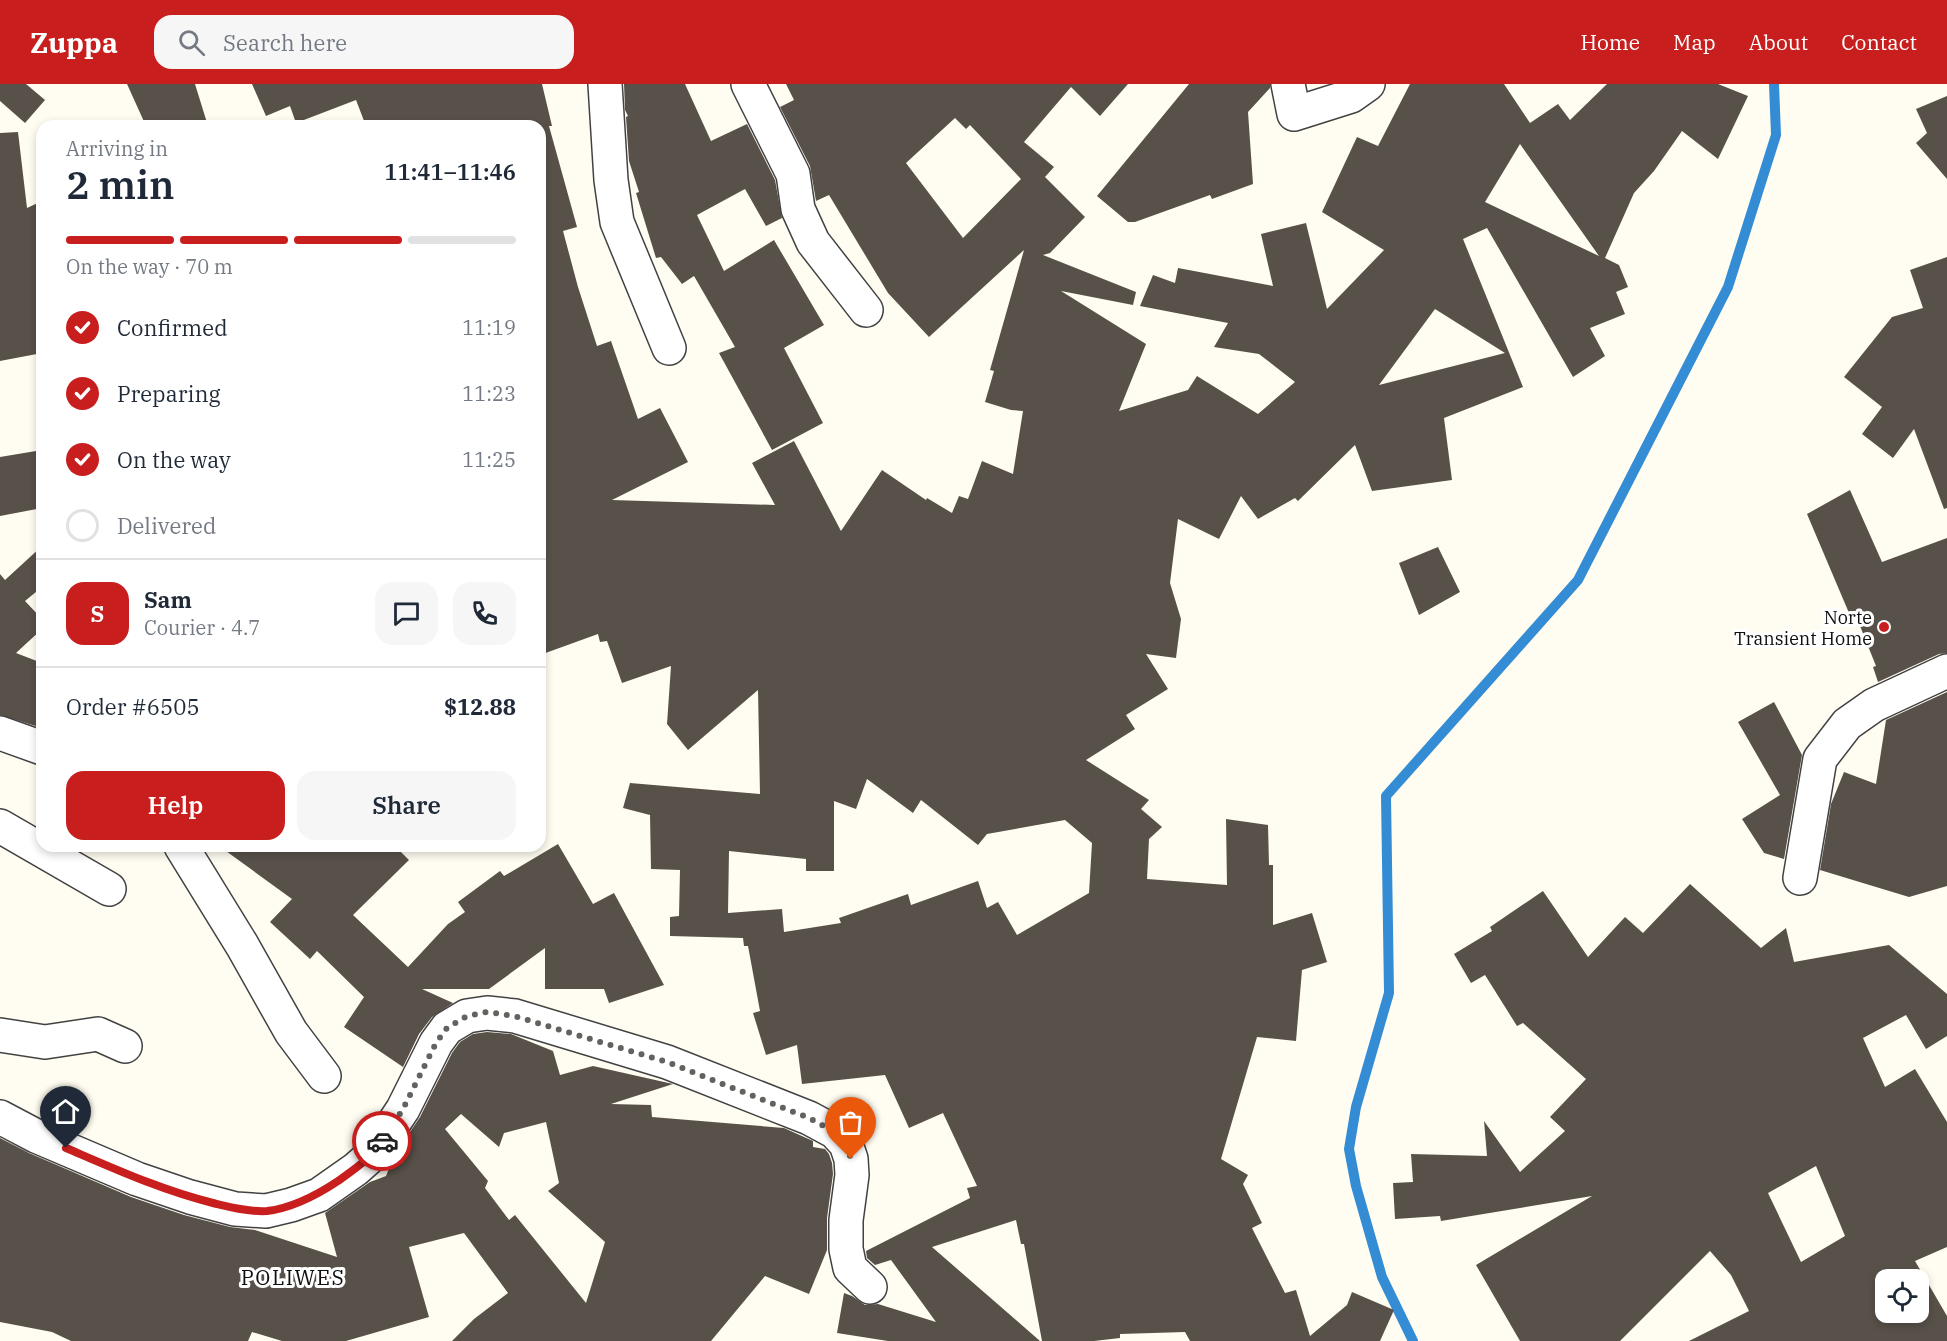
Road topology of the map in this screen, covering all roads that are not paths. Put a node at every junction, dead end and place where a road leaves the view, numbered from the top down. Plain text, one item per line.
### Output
1 (605, 84) edge
2 (748, 84) edge
3 (1368, 84) edge
4 (1291, 99) edge
5 (866, 310) dead end
6 (669, 348) dead end
7 (1947, 671) edge
8 (0, 733) edge
9 (36, 746) edge
10 (0, 826) edge
11 (36, 847) edge
12 (45, 852) edge
13 (185, 852) edge
14 (1800, 878) dead end
15 (109, 889) dead end
16 (0, 1035) edge
17 (125, 1046) dead end
18 (324, 1076) dead end
19 (0, 1117) edge
20 (870, 1287) dead end

1 - 6 street
2 - 5 street
3 - 4 street
7 - 14 street
8 - 9 street
10 - 11 street
12 - 15 street
13 - 18 street
16 - 17 street
19 - 20 street

